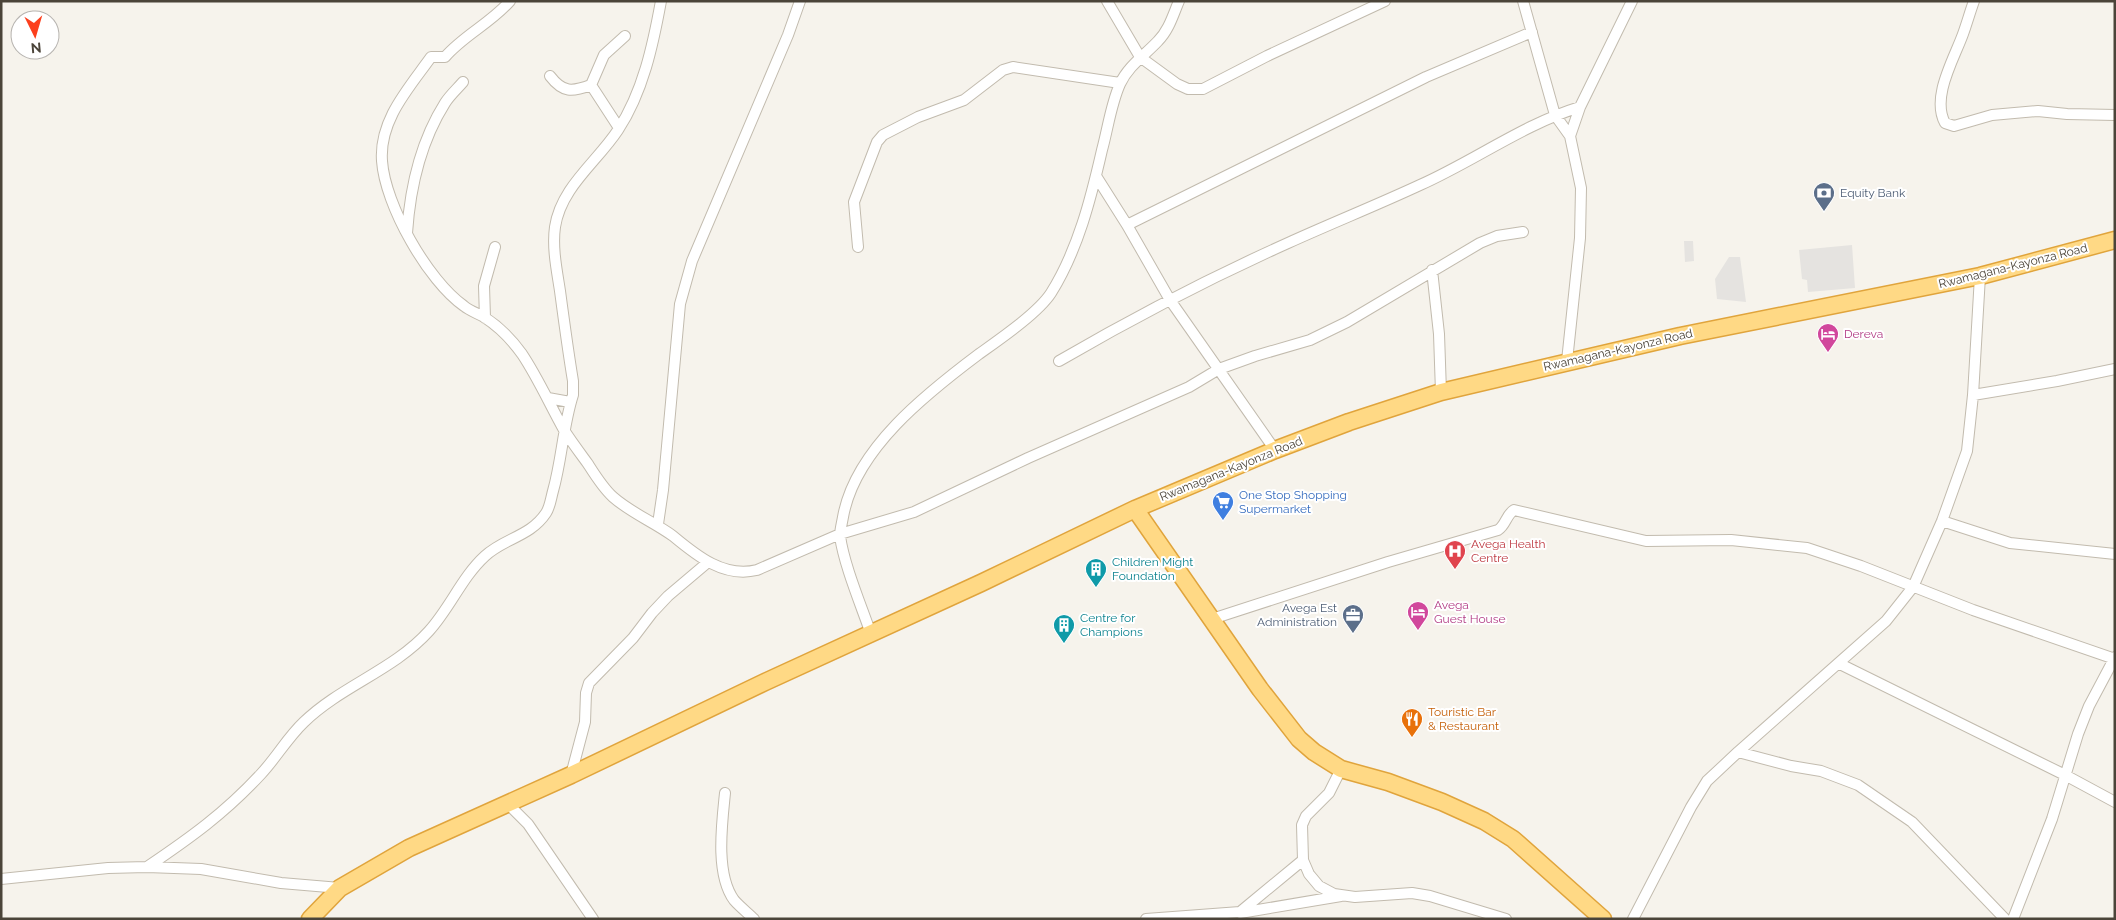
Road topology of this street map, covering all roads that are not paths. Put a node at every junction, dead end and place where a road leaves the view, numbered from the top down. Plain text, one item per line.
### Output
1 (510, 1) edge
2 (661, 1) edge
3 (800, 1) edge
4 (1107, 1) edge
5 (1179, 1) edge
6 (1385, 1) edge
7 (1523, 1) edge
8 (1632, 1) edge
9 (1974, 1) edge
10 (1532, 32) junction
11 (625, 36) dead end
12 (1140, 57) junction
13 (550, 76) dead end
14 (463, 82) dead end
15 (1120, 82) junction
16 (591, 85) junction
17 (1580, 107) junction
18 (1555, 115) junction
19 (2115, 115) edge
20 (619, 128) junction
21 (1570, 136) junction
22 (1096, 176) junction
23 (1127, 225) junction
24 (1523, 232) dead end
25 (407, 233) junction
26 (2115, 240) edge
27 (495, 247) dead end
28 (858, 247) dead end
29 (1432, 270) junction
30 (1980, 276) junction
31 (1170, 300) junction
32 (485, 318) junction
33 (1059, 361) dead end
34 (1567, 361) junction
35 (1219, 369) junction
36 (2115, 369) edge
37 (1441, 392) junction
38 (1974, 394) junction
39 (548, 398) junction
40 (570, 402) junction
41 (564, 430) junction
42 (1275, 450) junction
43 (1135, 509) junction
44 (1942, 522) junction
45 (658, 524) junction
46 (840, 534) junction
47 (2115, 554) edge
48 (707, 562) junction
49 (1913, 587) junction
50 (1212, 619) junction
51 (871, 634) junction
52 (2114, 658) edge
53 (1840, 664) junction
54 (1738, 752) junction
55 (1341, 768) junction
56 (2065, 774) junction
57 (571, 775) junction
58 (726, 793) dead end
59 (2115, 802) edge
60 (508, 804) junction
61 (1303, 860) junction
62 (147, 867) junction
63 (1, 879) edge
64 (340, 888) junction
65 (1346, 896) junction
66 (1240, 916) edge
67 (314, 917) edge
68 (593, 919) edge
69 (754, 919) edge
70 (1146, 919) edge
71 (1506, 919) edge
72 (1603, 919) edge
73 (1633, 919) edge
74 (2005, 919) edge
75 (2013, 919) edge

1 - 25 street
2 - 20 street
3 - 45 street
4 - 12 street
5 - 12 street
6 - 12 street
7 - 10 street
8 - 17 street
9 - 19 street
10 - 18 street
10 - 23 street
11 - 16 street
12 - 15 street
13 - 16 street
14 - 25 street
15 - 22 street
15 - 28 street
16 - 20 street
17 - 18 street
17 - 21 street
18 - 21 street
18 - 31 street
20 - 40 street
21 - 34 street
22 - 23 street
22 - 46 street
23 - 31 street
24 - 29 street
25 - 32 street
26 - 30 highway, Rwamagana-Kayonza Road
27 - 32 street
29 - 35 street
29 - 37 street
30 - 34 highway, Rwamagana-Kayonza Road
30 - 38 street
31 - 33 street
31 - 35 street
32 - 39 street
34 - 37 highway, Rwamagana-Kayonza Road
35 - 42 street
35 - 46 street
36 - 38 street
37 - 42 highway, Rwamagana-Kayonza Road
38 - 44 street
39 - 40 street
39 - 41 street
40 - 41 street
41 - 45 street
41 - 62 street
42 - 43 highway, Rwamagana-Kayonza Road
43 - 50 highway
43 - 51 highway, Rwamagana-Kayonza Road
44 - 47 street
44 - 49 street
45 - 48 street
46 - 48 street
46 - 51 street
48 - 57 street
49 - 50 street
49 - 52 street
49 - 53 street
50 - 55 highway
51 - 57 highway, Rwamagana-Kayonza Road
52 - 56 street
53 - 54 street
53 - 56 street
54 - 73 street
54 - 74 street
55 - 61 street
55 - 72 highway
56 - 59 street
56 - 75 street
57 - 60 highway, Rwamagana-Kayonza Road
58 - 69 street
60 - 64 highway, Rwamagana-Kayonza Road
60 - 68 street
61 - 65 street
61 - 66 street
62 - 63 street
62 - 64 street
64 - 67 highway, Rwamagana-Kayonza Road
65 - 66 street
65 - 71 street
66 - 70 street

